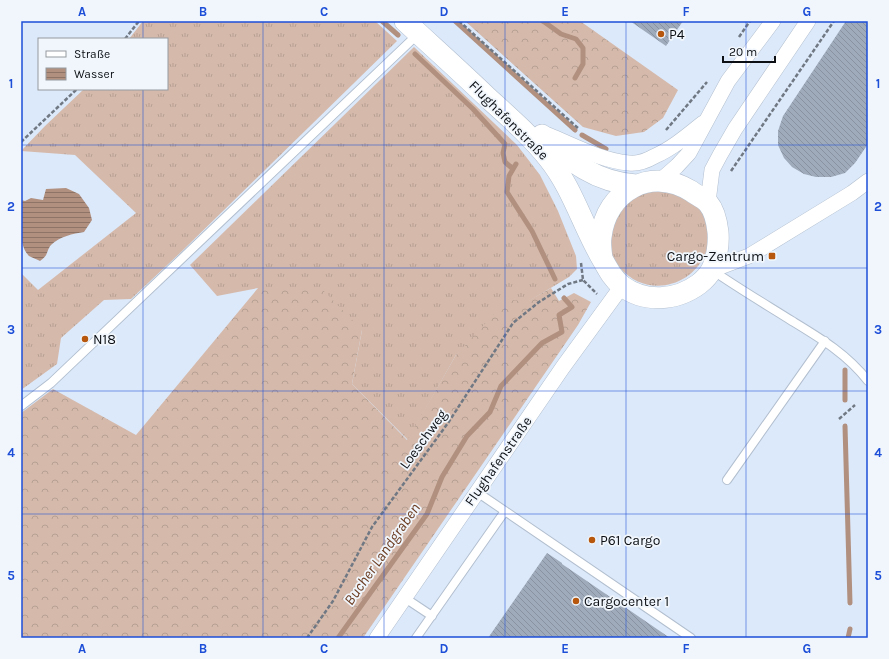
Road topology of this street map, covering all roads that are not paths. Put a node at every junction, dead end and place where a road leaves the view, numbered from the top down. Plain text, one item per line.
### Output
1 (773, 21) edge
2 (808, 21) edge
3 (415, 25) edge
4 (708, 119) junction
5 (539, 132) junction
6 (661, 180) junction
7 (868, 181) edge
8 (636, 185) junction
9 (708, 202) junction
10 (602, 258) junction
11 (712, 270) junction
12 (622, 286) junction
13 (825, 341) junction
14 (868, 381) edge
15 (21, 406) edge
16 (727, 480) dead end
17 (477, 492) junction
18 (505, 511) junction
19 (405, 598) junction
20 (432, 616) junction
21 (377, 638) edge
22 (416, 638) edge
23 (691, 638) edge

1 - 4 street, Flughafenstraße
2 - 9 street, Flughafenstraße
3 - 5 main road, Flughafenstraße
3 - 10 main road, Flughafenstraße
3 - 15 lane
4 - 5 street, Flughafenstraße
4 - 6 street, Flughafenstraße
5 - 8 main road, Flughafenstraße
6 - 8 main road, Flughafenstraße
6 - 9 main road, Flughafenstraße
7 - 11 street, Flughafenstraße
8 - 10 main road, Flughafenstraße
9 - 11 main road, Flughafenstraße
10 - 12 main road, Flughafenstraße
11 - 12 main road, Flughafenstraße
11 - 13 lane
12 - 17 street, Flughafenstraße
13 - 14 lane
13 - 16 lane
17 - 18 lane
17 - 19 street, Flughafenstraße
18 - 20 lane
18 - 23 lane
19 - 20 lane
19 - 21 street, Flughafenstraße
20 - 22 lane

